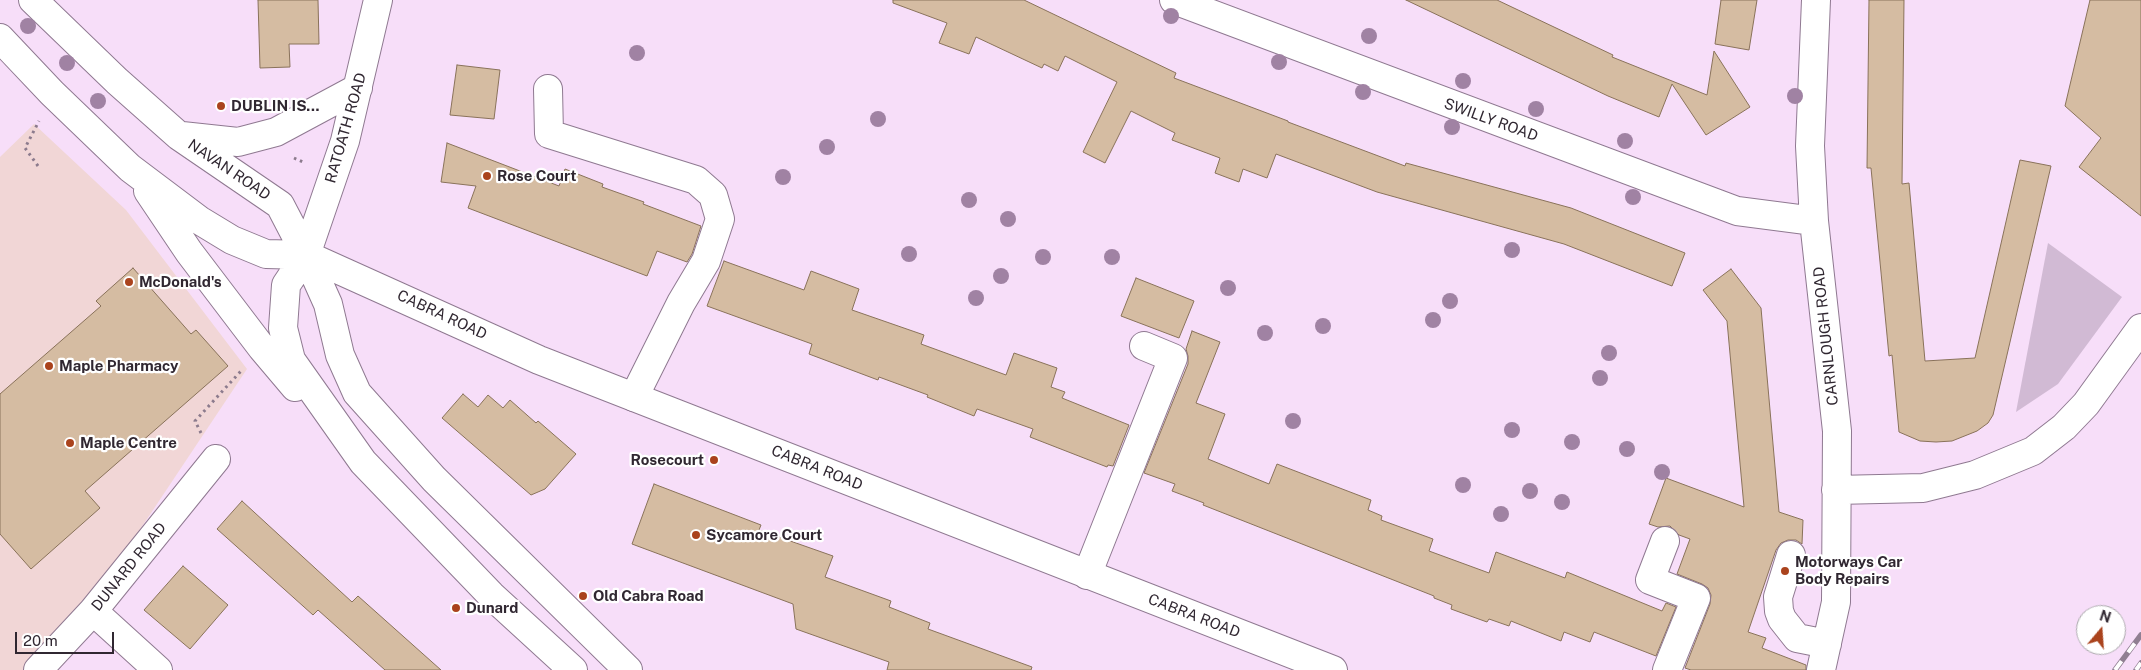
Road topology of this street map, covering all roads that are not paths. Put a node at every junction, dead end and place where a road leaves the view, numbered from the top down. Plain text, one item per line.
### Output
1 (33, 0) edge
2 (378, 0) edge
3 (1174, 0) edge
4 (1816, 0) edge
5 (0, 38) edge
6 (358, 88) junction
7 (548, 89) dead end
8 (179, 136) junction
9 (130, 168) junction
10 (1814, 220) junction
11 (306, 255) junction
12 (2141, 328) edge
13 (1144, 346) dead end
14 (634, 397) junction
15 (216, 460) road end
16 (363, 462) junction
17 (1836, 490) junction
18 (1665, 540) dead end
19 (1791, 555) dead end
20 (1087, 575) junction
21 (93, 611) junction
22 (1824, 657) edge
23 (38, 670) edge
24 (158, 670) edge
25 (573, 670) edge
26 (628, 670) edge
27 (1333, 670) edge
28 (1667, 670) edge

1 - 8 main road, NAVAN ROAD
2 - 6 main road, RATOATH ROAD
3 - 10 main road, SWILLY ROAD
4 - 10 main road, CARNLOUGH ROAD
5 - 9 main road
6 - 8 main road
6 - 11 main road, RATOATH ROAD
7 - 14 main road
8 - 11 main road, NAVAN ROAD
9 - 11 main road
9 - 16 main road
10 - 17 main road, CARNLOUGH ROAD
11 - 14 main road, CABRA ROAD
11 - 16 main road
11 - 26 main road
12 - 17 main road
13 - 20 main road
14 - 20 main road, CABRA ROAD
15 - 21 main road, DUNARD ROAD
16 - 25 main road
17 - 22 main road, CARNLOUGH ROAD
18 - 28 main road
19 - 22 main road
20 - 27 main road, CABRA ROAD
21 - 23 main road, DUNARD ROAD
21 - 24 main road

